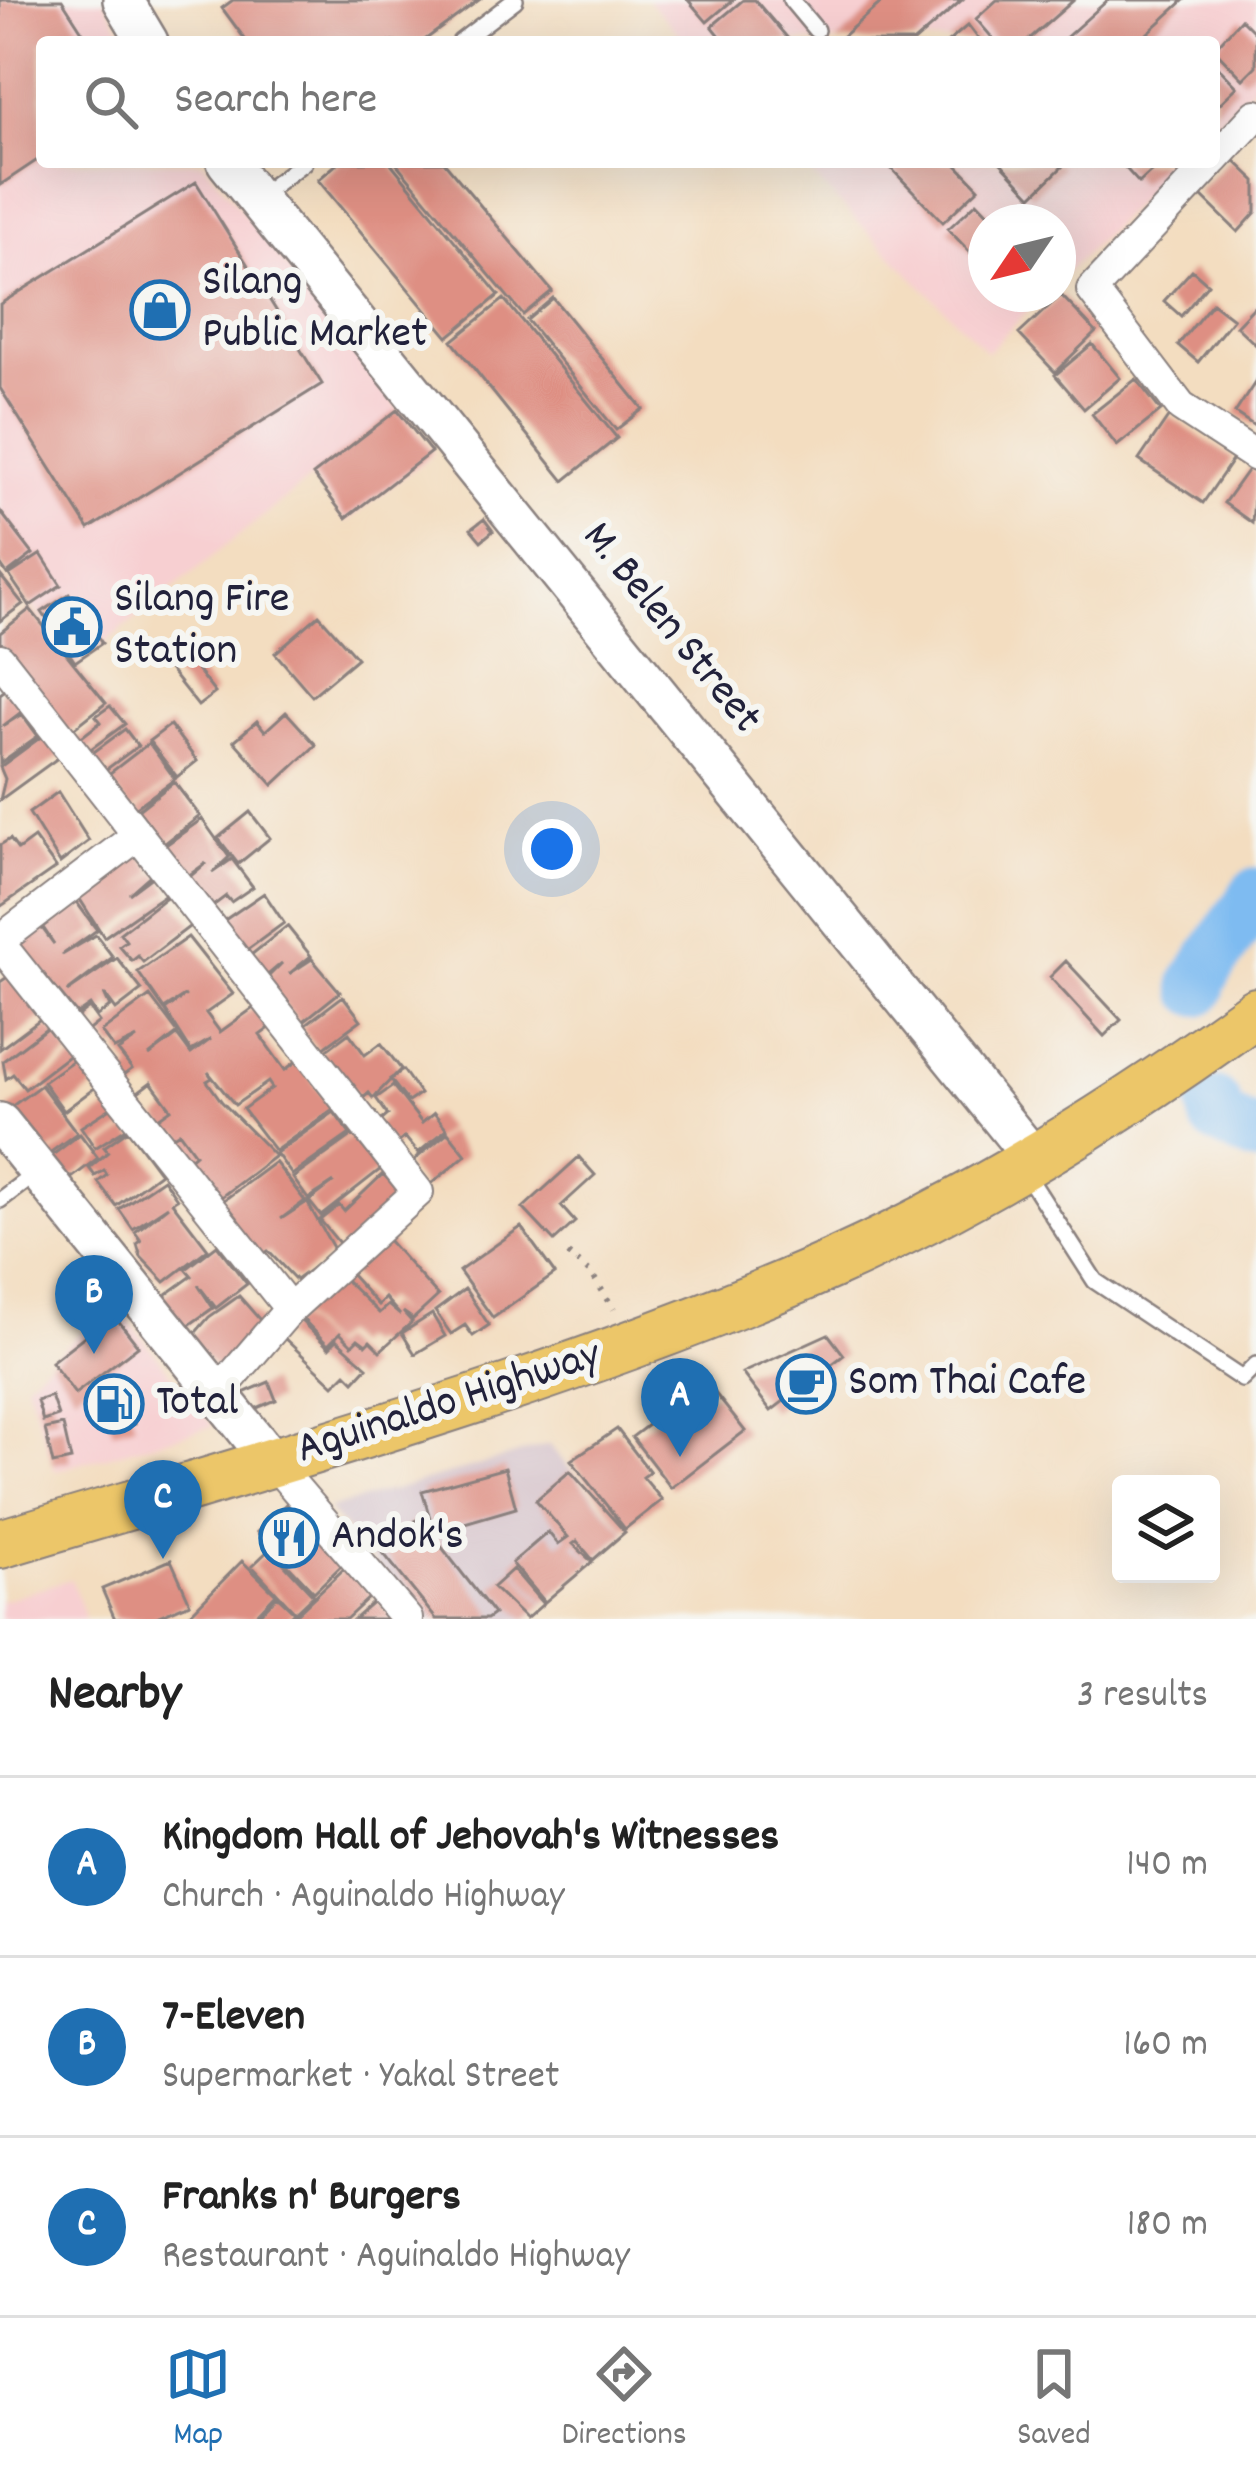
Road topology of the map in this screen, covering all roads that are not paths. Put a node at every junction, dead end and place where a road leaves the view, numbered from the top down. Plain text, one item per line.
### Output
1 (124, 0) edge
2 (515, 0) edge
3 (791, 0) edge
4 (816, 30) dead end
5 (145, 36) edge
6 (468, 36) edge
7 (1256, 116) edge
8 (1220, 154) edge
9 (232, 168) edge
10 (296, 168) edge
11 (1206, 168) edge
12 (255, 199) junction
13 (1256, 456) edge
14 (0, 659) edge
15 (138, 835) junction
16 (0, 942) edge
17 (1256, 1012) edge
18 (0, 1124) edge
19 (1028, 1162) junction
20 (38, 1171) junction
21 (0, 1200) edge
22 (290, 1310) junction
23 (1256, 1365) edge
24 (218, 1394) junction
25 (272, 1461) junction
26 (0, 1544) edge
27 (406, 1619) edge

1 - 5 street
2 - 6 lane
3 - 4 lane
7 - 8 street
9 - 12 street, M. Belen Street
10 - 12 lane
11 - 13 street
12 - 19 street, M. Belen Street
14 - 15 street
15 - 16 street
15 - 22 street
16 - 22 street
17 - 19 main road, Aguinaldo Highway
18 - 20 street
19 - 23 lane
19 - 25 main road, Aguinaldo Highway
20 - 21 lane
20 - 24 street
22 - 24 street
24 - 25 street
25 - 26 main road, Aguinaldo Highway
25 - 27 street

